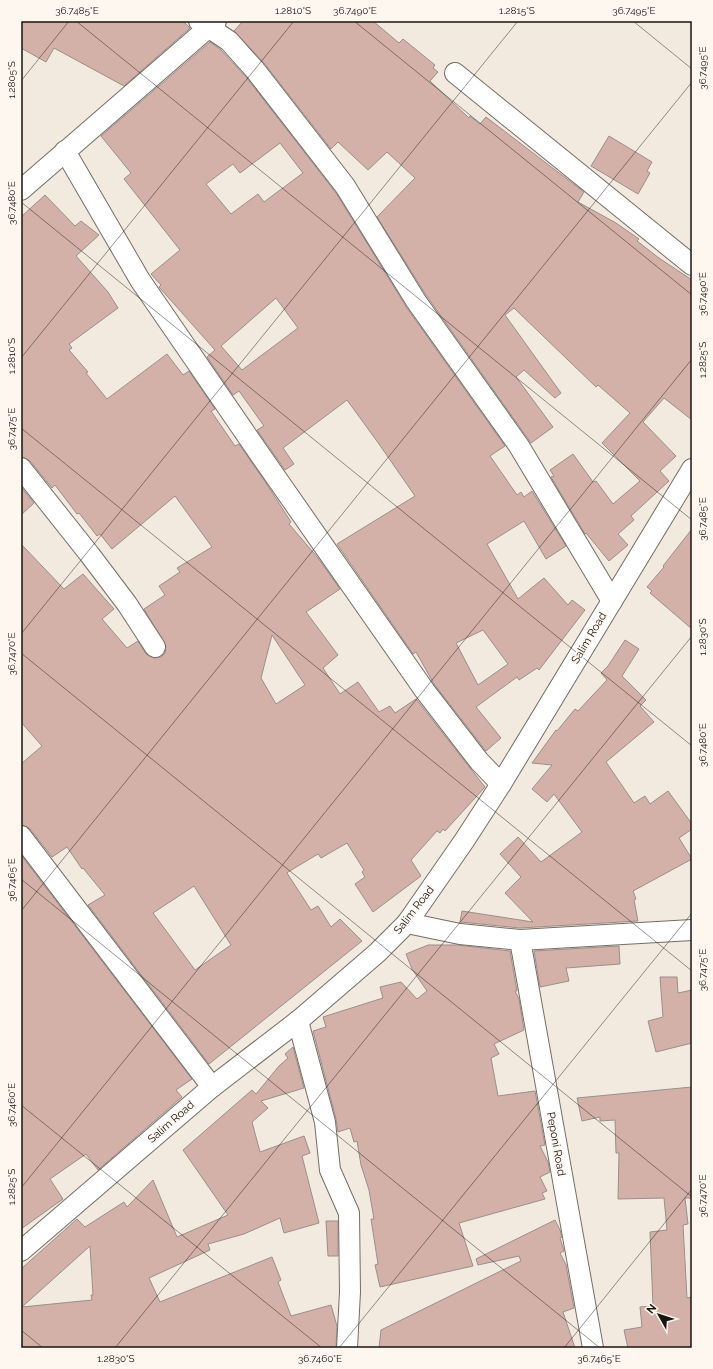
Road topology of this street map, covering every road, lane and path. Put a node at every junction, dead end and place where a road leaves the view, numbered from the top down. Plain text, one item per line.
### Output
1 (208, 23) edge
2 (455, 73) dead end
3 (65, 151) junction
4 (21, 190) edge
5 (692, 265) edge
6 (21, 468) edge
7 (692, 469) edge
8 (612, 601) junction
9 (155, 648) dead end
10 (501, 784) junction
11 (21, 836) edge
12 (407, 923) junction
13 (692, 930) edge
14 (520, 940) junction
15 (298, 1021) junction
16 (212, 1087) junction
17 (21, 1251) edge
18 (347, 1348) edge
19 (593, 1348) edge

1 - 3 street
1 - 8 street
2 - 5 street
3 - 4 street
3 - 10 street
6 - 9 street
7 - 8 street, Salim Road
8 - 10 street, Salim Road
10 - 12 street, Salim Road
11 - 16 street
12 - 14 street
12 - 15 street, Salim Road
13 - 14 street
14 - 19 street, Peponi Road
15 - 16 street, Salim Road
15 - 18 street
16 - 17 street, Salim Road

